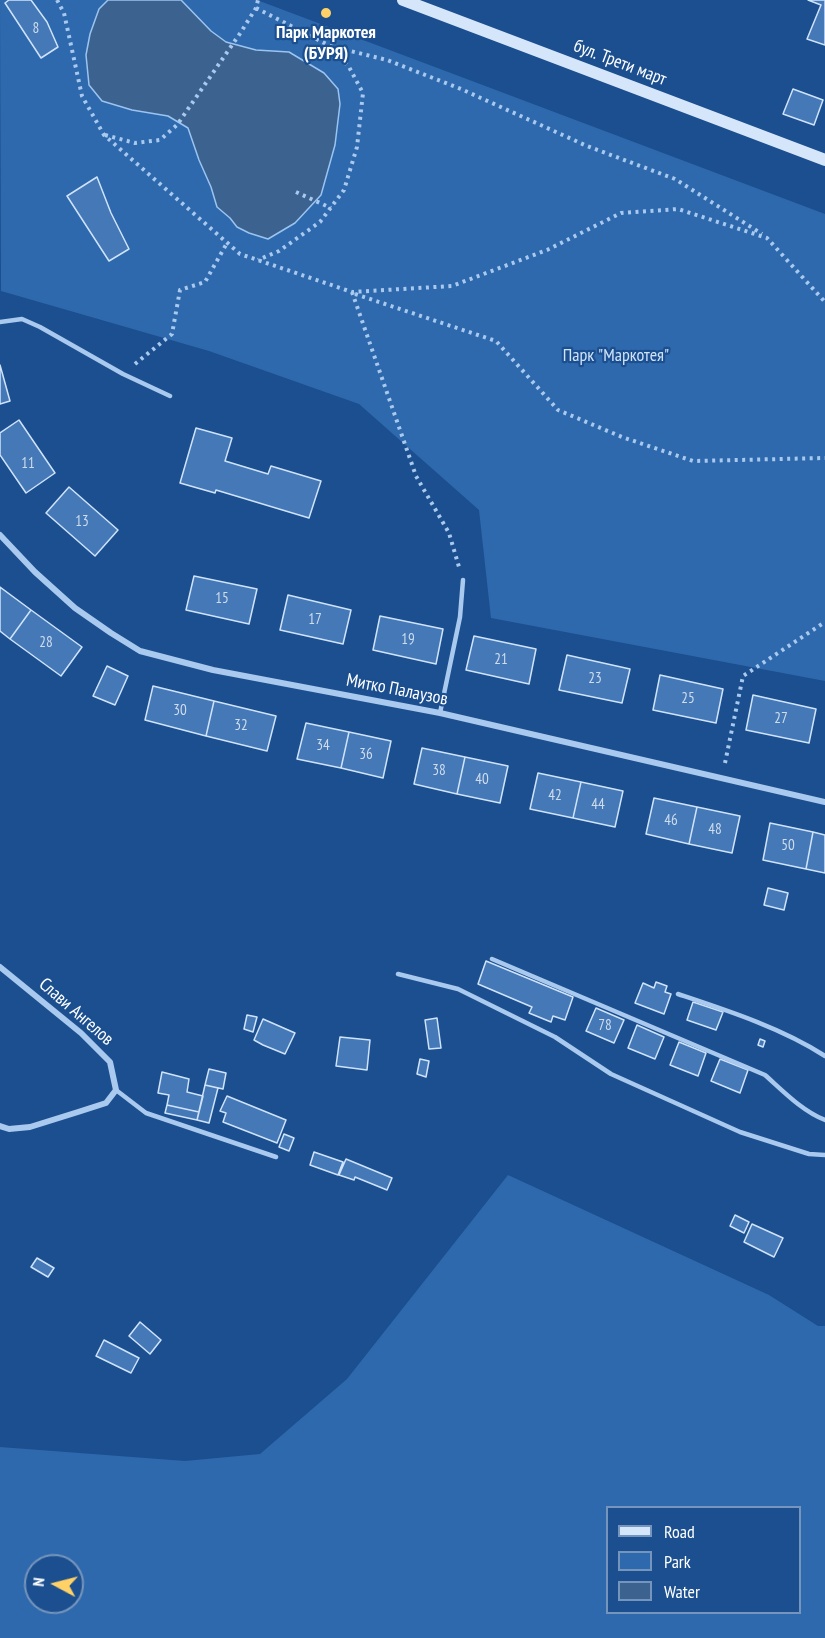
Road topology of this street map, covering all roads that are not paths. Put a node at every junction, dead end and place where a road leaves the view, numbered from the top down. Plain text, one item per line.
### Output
1 (403, 0) edge
2 (825, 160) edge
3 (0, 322) edge
4 (170, 396) dead end
5 (0, 535) edge
6 (463, 580) road end
7 (440, 713) junction
8 (825, 802) edge
9 (492, 959) dead end
10 (0, 967) edge
11 (398, 974) dead end
12 (678, 994) dead end
13 (825, 1056) edge
14 (116, 1090) junction
15 (825, 1120) edge
16 (0, 1126) edge
17 (825, 1155) edge
18 (276, 1157) dead end

1 - 2 street, бул. Трети март
3 - 4 lane
5 - 7 street, Митко Палаузов
6 - 7 lane
7 - 8 street, Митко Палаузов
9 - 15 lane
10 - 14 street, Слави Ангелов
11 - 17 lane
12 - 13 lane
14 - 16 street
14 - 18 lane

